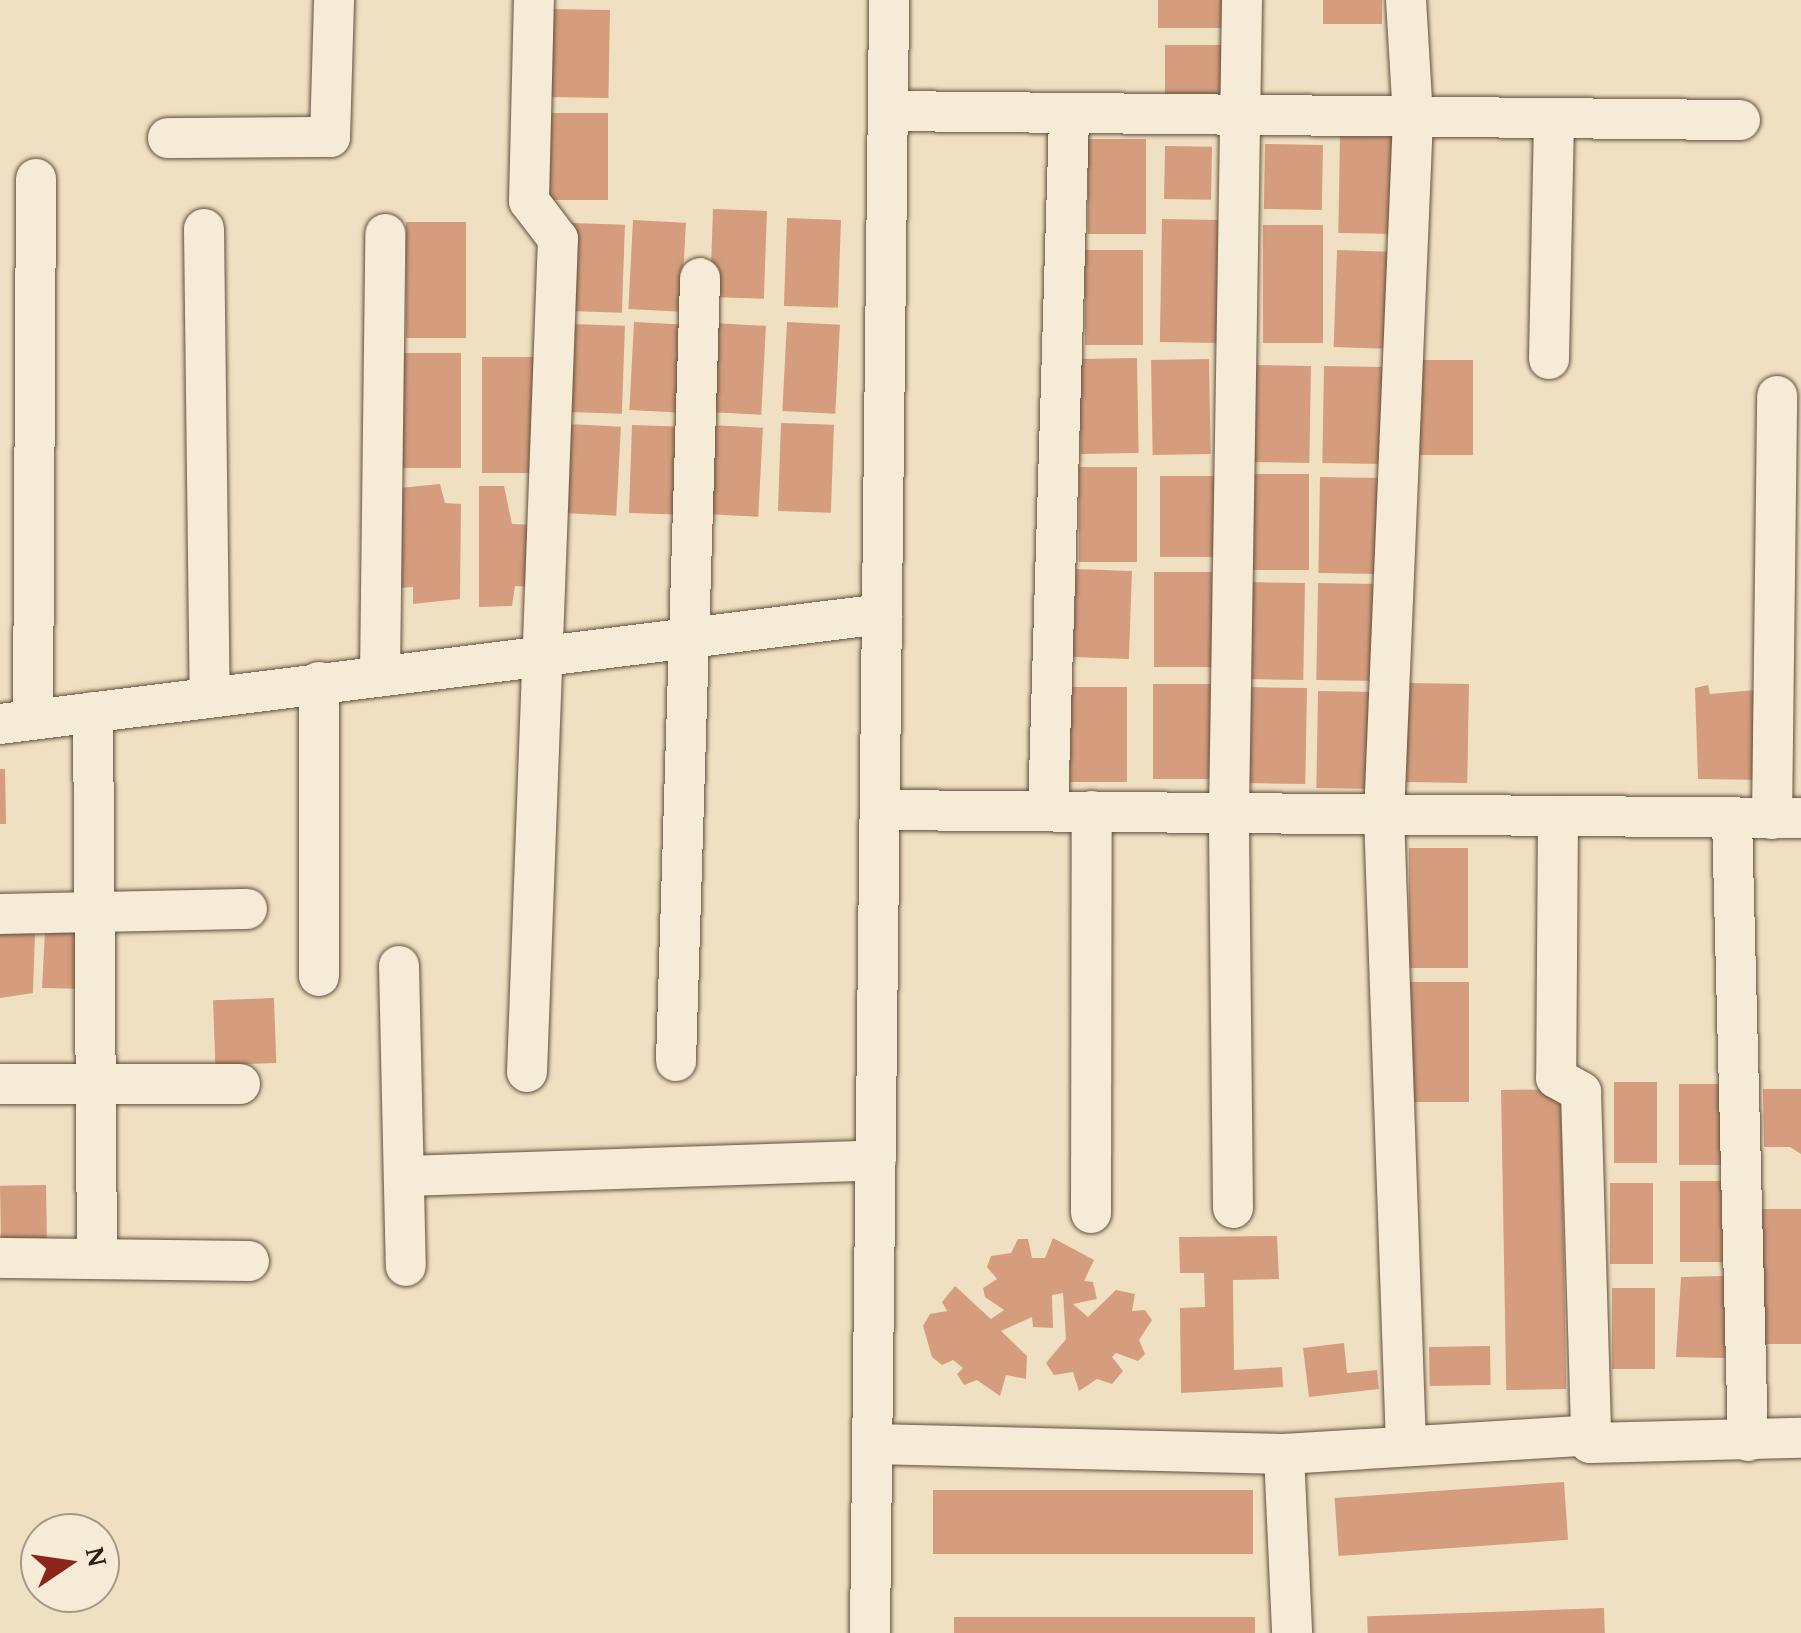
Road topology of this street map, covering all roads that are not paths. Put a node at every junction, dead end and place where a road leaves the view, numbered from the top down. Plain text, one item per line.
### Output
1 (334, 0) edge
2 (534, 0) edge
3 (890, 0) edge
4 (1242, 0) edge
5 (1406, 0) edge
6 (888, 111) junction
7 (1240, 112) junction
8 (1069, 117) junction
9 (1413, 118) junction
10 (1740, 120) dead end
11 (1554, 122) junction
12 (168, 138) dead end
13 (36, 179) dead end
14 (204, 230) dead end
15 (384, 234) dead end
16 (700, 278) dead end
17 (1548, 359) dead end
18 (1777, 396) dead end
19 (882, 614) junction
20 (690, 634) junction
21 (544, 653) junction
22 (380, 674) junction
23 (319, 682) junction
24 (210, 696) junction
25 (93, 712) junction
26 (16, 722) edge
27 (880, 810) junction
28 (1048, 810) junction
29 (1092, 811) junction
30 (1229, 811) junction
31 (1384, 814) junction
32 (1558, 816) junction
33 (1732, 819) junction
34 (1786, 819) edge
35 (246, 909) dead end
36 (93, 912) junction
37 (0, 914) edge
38 (400, 966) dead end
39 (320, 976) dead end
40 (676, 1061) dead end
41 (526, 1072) dead end
42 (0, 1084) edge
43 (95, 1084) junction
44 (240, 1084) dead end
45 (876, 1160) junction
46 (404, 1176) junction
47 (1233, 1208) dead end
48 (1092, 1213) dead end
49 (0, 1258) edge
50 (97, 1259) junction
51 (250, 1261) dead end
52 (406, 1266) dead end
53 (1592, 1435) junction
54 (1801, 1438) edge
55 (1748, 1441) junction
56 (873, 1444) junction
57 (1406, 1444) junction
58 (1284, 1454) junction
59 (870, 1633) edge
60 (1292, 1633) edge

1 - 12 street
2 - 21 street
3 - 6 street
4 - 7 street
5 - 9 street
6 - 8 street
6 - 19 street
7 - 8 street
7 - 9 street
7 - 30 street
8 - 28 street
9 - 11 street
9 - 31 street
10 - 11 street
11 - 17 street
13 - 26 street
14 - 24 street
15 - 22 street
16 - 20 street
18 - 34 street
19 - 20 street
19 - 27 street
20 - 21 street
20 - 40 street
21 - 22 street
21 - 41 street
22 - 23 street
23 - 24 street
23 - 39 street
24 - 25 street
25 - 26 street
25 - 36 street
27 - 28 street
27 - 45 street
28 - 29 street
29 - 30 street
29 - 48 street
30 - 31 street
30 - 47 street
31 - 32 street
31 - 57 street
32 - 33 street
32 - 53 street
33 - 34 street
33 - 55 street
35 - 36 street
36 - 37 street
36 - 43 street
38 - 46 street
42 - 43 street
43 - 44 street
43 - 50 street
45 - 46 street
45 - 56 street
46 - 52 street
49 - 50 street
50 - 51 street
53 - 55 street
53 - 57 street
54 - 55 street
56 - 58 street
56 - 59 street
57 - 58 street
58 - 60 street

